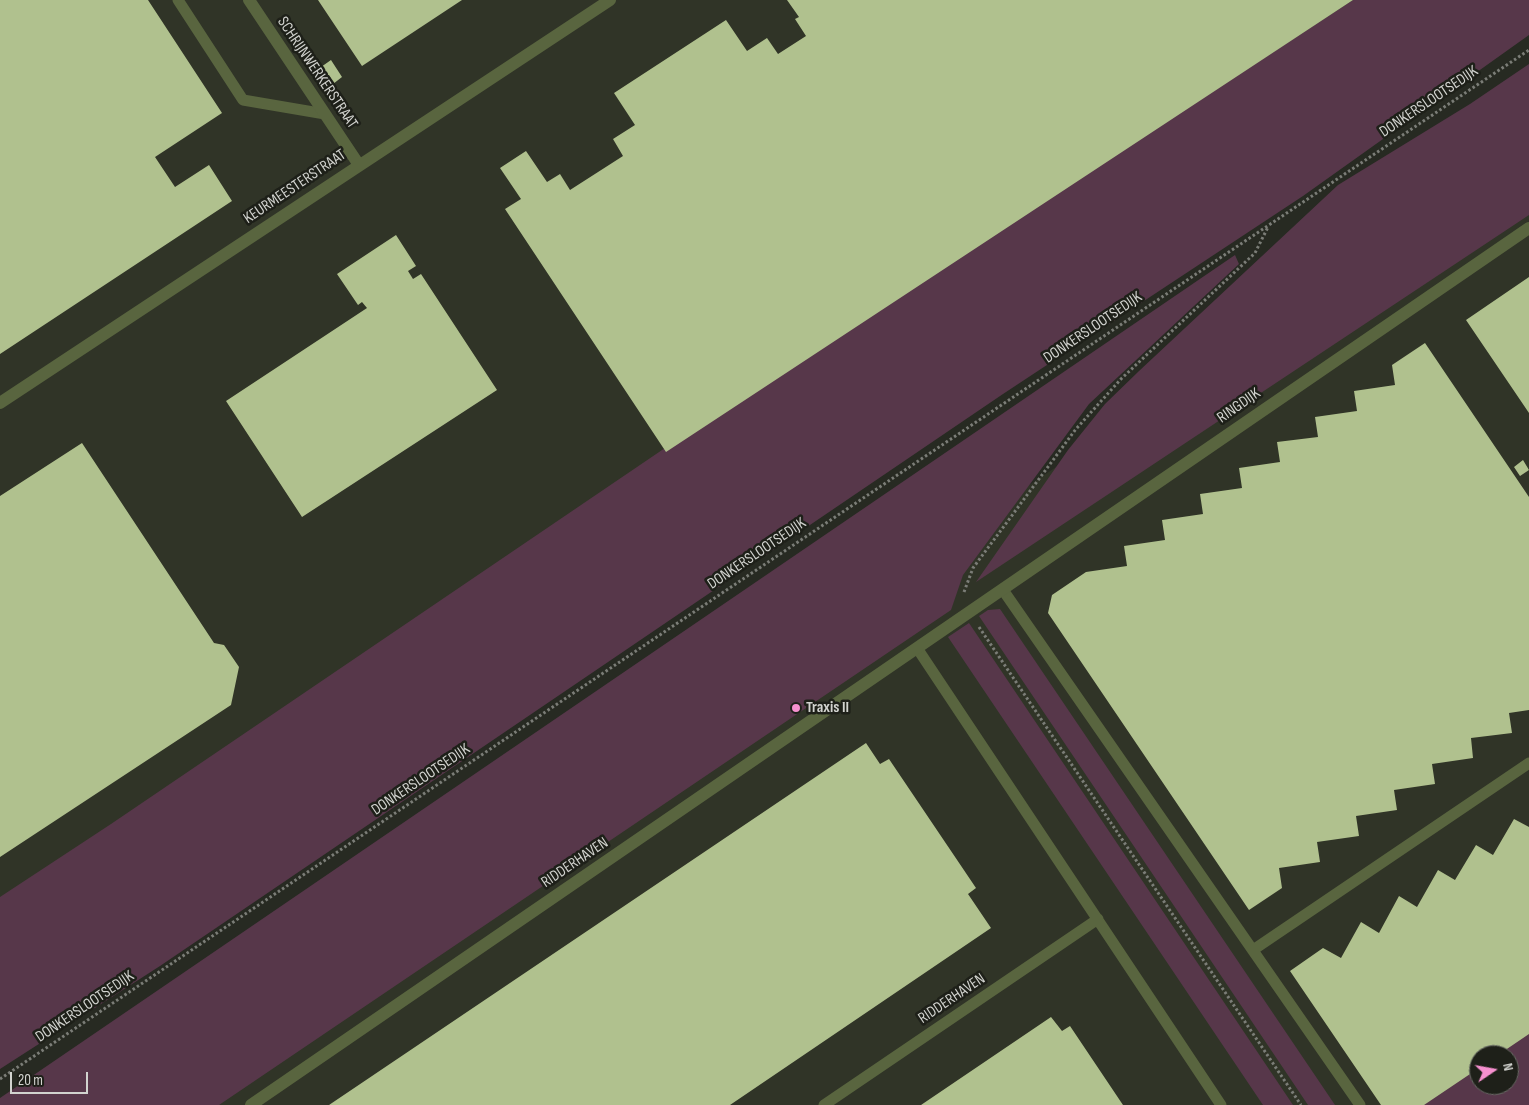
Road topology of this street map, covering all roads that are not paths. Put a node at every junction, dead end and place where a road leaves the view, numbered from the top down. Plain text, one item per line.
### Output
1 (178, 0) edge
2 (249, 0) edge
3 (610, 0) edge
4 (325, 114) junction
5 (359, 165) junction
6 (1529, 228) edge
7 (0, 403) edge
8 (1003, 590) junction
9 (969, 613) joint
10 (917, 648) junction
11 (1529, 763) edge
12 (1098, 919) junction
13 (1253, 950) junction
14 (251, 1105) edge
15 (824, 1105) edge
16 (1221, 1105) edge
17 (1360, 1105) edge

1 - 4 lane
2 - 4 street, SCHRIJNWERKERSTRAAT
3 - 5 street, KEURMEESTERSTRAAT
4 - 5 street, SCHRIJNWERKERSTRAAT
5 - 7 street, KEURMEESTERSTRAAT
6 - 8 street, RINGDIJK
8 - 9 street, RINGDIJK
8 - 13 lane
9 - 10 street, RIDDERHAVEN
10 - 12 lane
10 - 14 street, RIDDERHAVEN
11 - 13 lane
12 - 15 lane, RIDDERHAVEN
12 - 16 lane
13 - 17 lane

